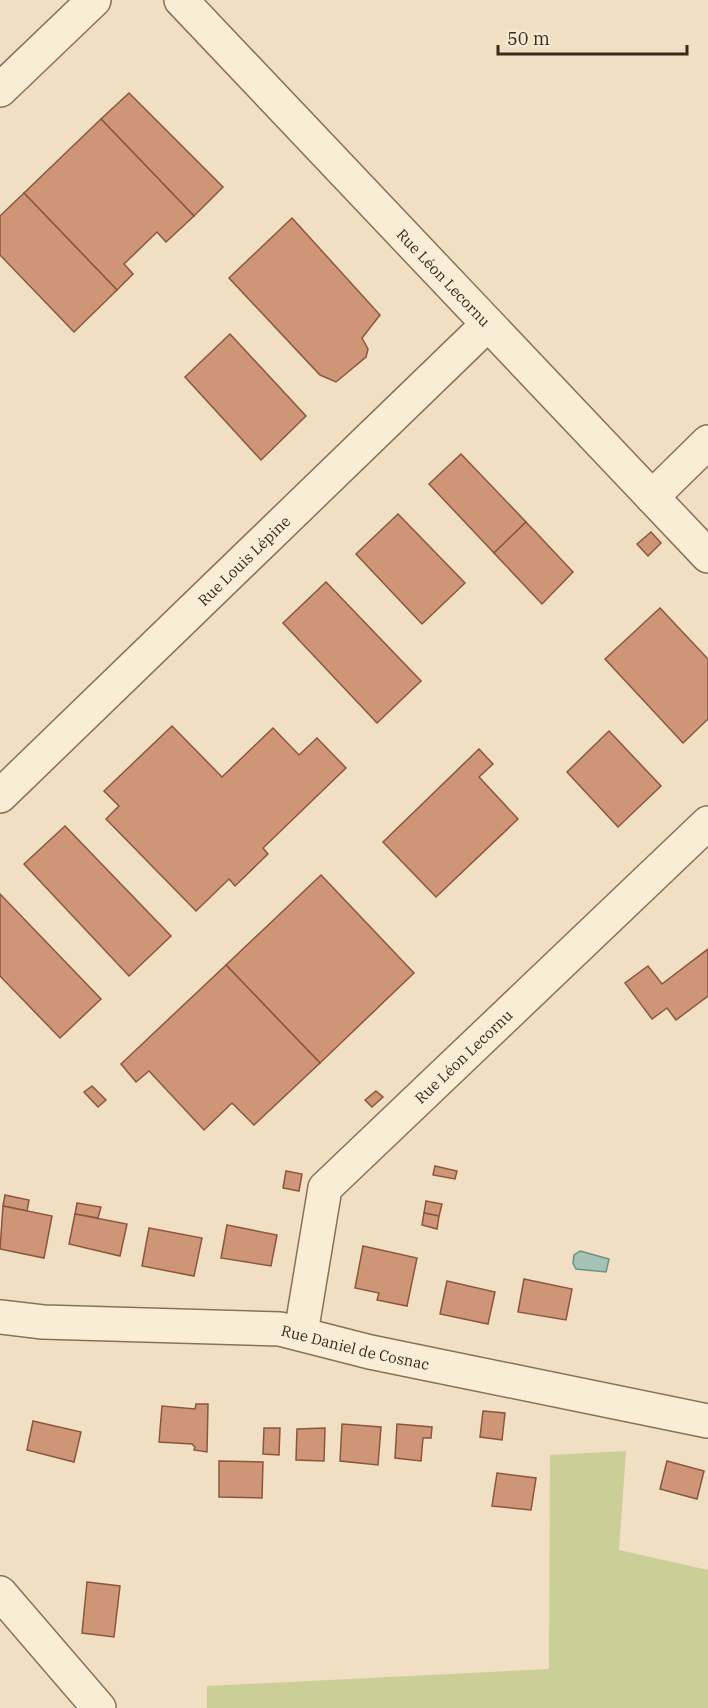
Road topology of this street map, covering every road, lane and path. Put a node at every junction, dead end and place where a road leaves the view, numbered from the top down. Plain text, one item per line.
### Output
1 (94, 0) edge
2 (181, 0) edge
3 (0, 90) edge
4 (487, 325) junction
5 (708, 442) edge
6 (652, 497) junction
7 (708, 556) edge
8 (0, 796) edge
9 (708, 823) edge
10 (0, 1317) edge
11 (300, 1333) junction
12 (708, 1421) edge
13 (0, 1593) edge
14 (99, 1708) edge

1 - 3 street
2 - 4 street, Rue Léon Lecornu
4 - 6 street, Rue Léon Lecornu
4 - 8 street, Rue Louis Lépine
5 - 6 street
6 - 7 street, Rue Léon Lecornu
9 - 11 street, Rue Léon Lecornu
10 - 11 street, Rue Daniel de Cosnac
11 - 12 street, Rue Daniel de Cosnac
13 - 14 street

